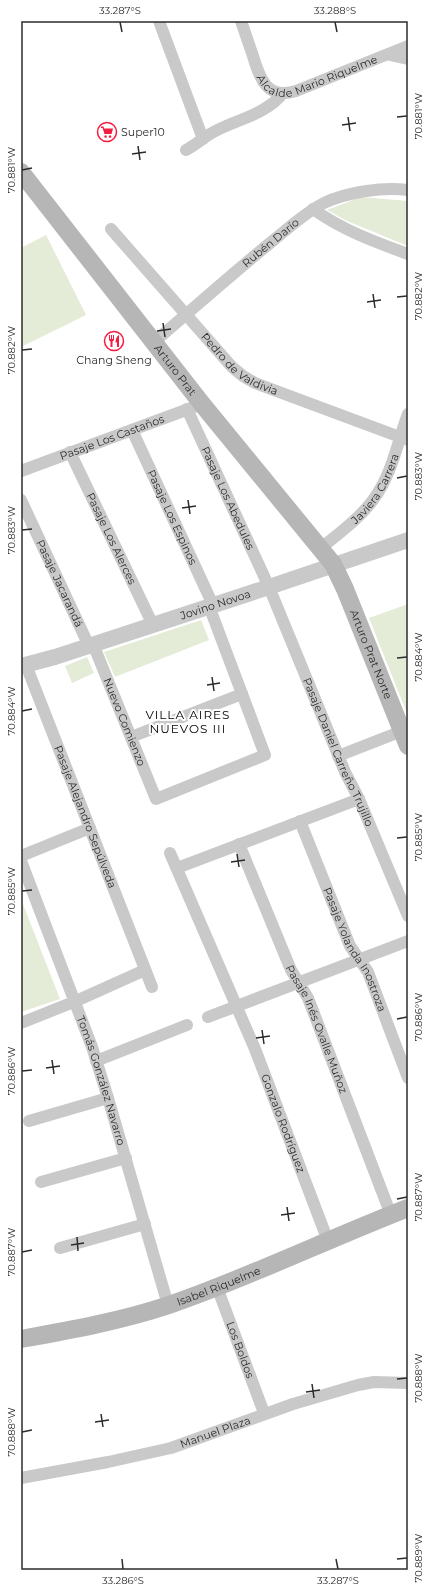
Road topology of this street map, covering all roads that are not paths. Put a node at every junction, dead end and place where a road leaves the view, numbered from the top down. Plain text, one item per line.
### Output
1 (159, 21) edge
2 (241, 21) edge
3 (408, 46) edge
4 (390, 55) junction
5 (408, 59) edge
6 (283, 93) junction
7 (203, 139) junction
8 (186, 150) dead end
9 (23, 177) edge
10 (408, 190) edge
11 (313, 209) junction
12 (111, 229) dead end
13 (408, 254) edge
14 (186, 315) junction
15 (154, 342) junction
16 (195, 406) junction
17 (408, 414) edge
18 (132, 430) junction
19 (404, 439) edge
20 (70, 452) junction
21 (21, 472) edge
22 (21, 500) edge
23 (408, 540) edge
24 (320, 548) junction
25 (333, 564) junction
26 (269, 587) junction
27 (211, 606) junction
28 (153, 625) junction
29 (91, 645) junction
30 (23, 665) edge
31 (242, 694) junction
32 (131, 737) junction
33 (405, 738) edge
34 (338, 756) junction
35 (359, 799) junction
36 (300, 821) junction
37 (90, 828) junction
38 (239, 844) junction
39 (170, 853) dead end
40 (21, 856) edge
41 (21, 861) edge
42 (177, 868) junction
43 (408, 916) edge
44 (408, 941) edge
45 (360, 960) junction
46 (145, 970) junction
47 (298, 983) junction
48 (152, 987) dead end
49 (76, 1001) junction
50 (236, 1006) junction
51 (208, 1017) dead end
52 (21, 1023) edge
53 (186, 1025) dead end
54 (96, 1061) junction
55 (408, 1078) edge
56 (108, 1098) junction
57 (29, 1121) dead end
58 (126, 1158) junction
59 (41, 1182) dead end
60 (408, 1208) edge
61 (391, 1215) junction
62 (144, 1224) junction
63 (328, 1241) junction
64 (60, 1248) dead end
65 (217, 1287) junction
66 (168, 1305) junction
67 (21, 1339) edge
68 (408, 1383) edge
69 (264, 1413) junction
70 (21, 1478) edge

1 - 7 street
2 - 6 street, Alcalde Mario Riquelme
3 - 4 street, Alcalde Mario Riquelme
4 - 5 street
4 - 6 street, Alcalde Mario Riquelme
6 - 7 street
7 - 8 street
9 - 15 main road, Arturo Prat
10 - 11 street, Rubén Darío
11 - 13 street
11 - 14 street, Rubén Darío
12 - 14 street, Pedro de Valdivia
14 - 15 street, Rubén Darío
14 - 19 street, Pedro de Valdivia
15 - 16 main road, Arturo Prat
16 - 18 street, Pasaje Los Castaños
16 - 24 main road, Arturo Prat
16 - 26 street, Pasaje Los Abedules
17 - 19 street, Javiera Carrera
18 - 20 street, Pasaje Los Castaños
18 - 27 street, Pasaje Los Espinos
19 - 24 street, Javiera Carrera
20 - 21 street, Pasaje Los Castaños
20 - 28 street, Pasaje Los Alerces
22 - 29 street, Pasaje Jacarandá
23 - 25 street, Jovino Novoa
24 - 25 main road, Arturo Prat
25 - 26 street, Jovino Novoa
25 - 33 main road, Arturo Prat Norte
26 - 27 street, Jovino Novoa
26 - 34 street, Pasaje Daniel Carreño Trujillo
27 - 28 street, Jovino Novoa
27 - 31 street
28 - 29 street, Jovino Novoa
29 - 30 street, Jovino Novoa
29 - 32 street, Nuevo Comienzo
30 - 37 street, Pasaje Alejandro Sepúlveda
31 - 32 street
31 - 32 street, Nuevo Comienzo
33 - 34 street
34 - 35 street, Pasaje Daniel Carreño Trujillo
35 - 36 street
35 - 43 street, Pasaje Daniel Carreño Trujillo
36 - 38 street
36 - 45 street, Pasaje Yolanda Inostroza
37 - 40 street
37 - 46 street, Pasaje Alejandro Sepúlveda
38 - 42 street
38 - 47 street, Pasaje Inés Ovalle Muñoz
39 - 42 street, Gonzalo Rodríguez
41 - 49 street, Tomás González Navarro
42 - 50 street, Gonzalo Rodríguez
44 - 45 street
45 - 47 street
45 - 55 street, Pasaje Yolanda Inostroza
46 - 48 street, Pasaje Alejandro Sepúlveda
46 - 49 street
47 - 50 street
47 - 61 street, Pasaje Inés Ovalle Muñoz
49 - 52 street
49 - 54 street, Tomás González Navarro
50 - 51 street
50 - 63 street, Gonzalo Rodríguez
53 - 54 street
54 - 56 street, Tomás González Navarro
56 - 57 street
56 - 58 street, Tomás González Navarro
58 - 59 street
58 - 62 street, Tomás González Navarro
60 - 61 main road, Isabel Riquelme
61 - 63 main road, Isabel Riquelme
62 - 64 street
62 - 66 street, Tomás González Navarro
63 - 65 main road, Isabel Riquelme
65 - 66 main road, Isabel Riquelme
65 - 69 street, Los Boldos
66 - 67 main road, Isabel Riquelme
68 - 69 street, Manuel Plaza
69 - 70 street, Manuel Plaza

